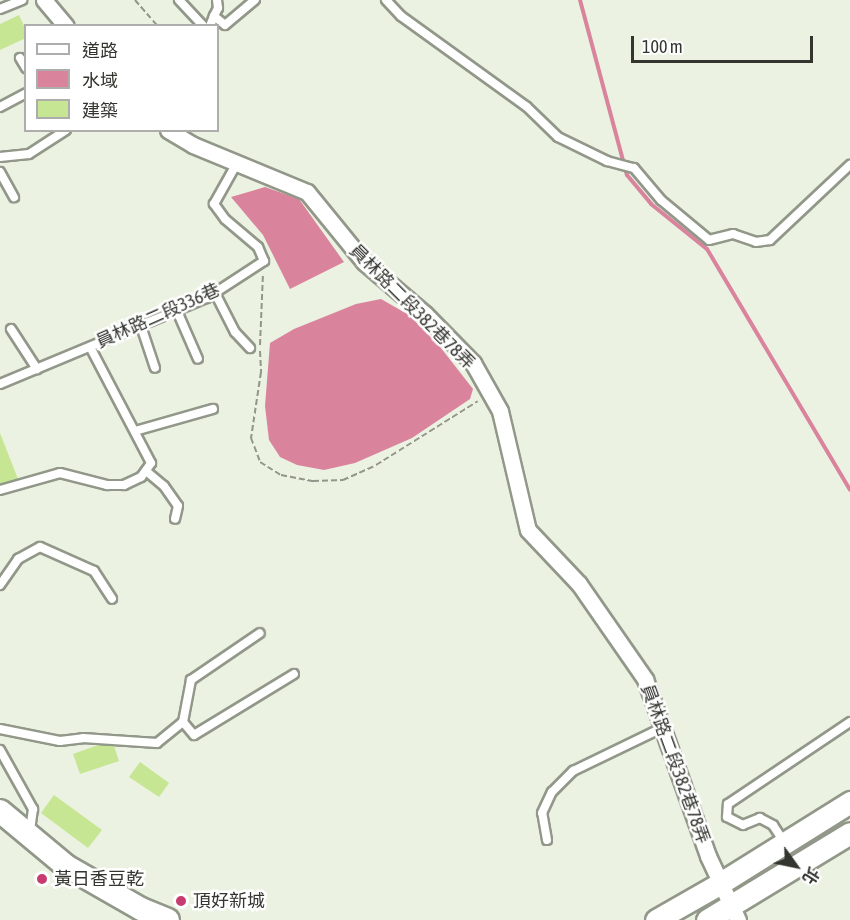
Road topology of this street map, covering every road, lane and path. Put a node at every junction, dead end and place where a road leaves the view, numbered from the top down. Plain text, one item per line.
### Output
1 (22, 0) edge
2 (44, 0) edge
3 (135, 0) edge
4 (179, 0) edge
5 (217, 0) edge
6 (255, 0) edge
7 (386, 0) edge
8 (0, 9) edge
9 (214, 16) junction
10 (64, 24) edge
11 (156, 24) edge
12 (201, 24) edge
13 (211, 24) edge
14 (20, 57) dead end
15 (24, 64) edge
16 (24, 94) edge
17 (0, 107) edge
18 (63, 132) edge
19 (171, 132) edge
20 (0, 157) edge
21 (237, 163) junction
22 (850, 165) edge
23 (0, 172) edge
24 (14, 197) dead end
25 (264, 261) junction
26 (215, 293) junction
27 (177, 311) junction
28 (141, 326) junction
29 (11, 329) dead end
30 (90, 347) junction
31 (250, 348) dead end
32 (198, 359) dead end
33 (154, 368) dead end
34 (37, 369) junction
35 (0, 384) edge
36 (492, 393) junction
37 (213, 409) dead end
38 (135, 430) junction
39 (146, 471) junction
40 (0, 490) edge
41 (175, 519) dead end
42 (0, 585) edge
43 (112, 599) dead end
44 (260, 633) dead end
45 (294, 674) dead end
46 (183, 722) junction
47 (850, 722) edge
48 (662, 728) junction
49 (0, 729) edge
50 (0, 750) edge
51 (850, 802) edge
52 (0, 811) edge
53 (850, 833) edge
54 (30, 836) junction
55 (547, 840) dead end
56 (784, 842) junction
57 (719, 884) junction
58 (734, 913) edge
59 (168, 920) edge
60 (656, 920) edge
61 (707, 920) edge

1 - 8 lane
2 - 10 street
3 - 11 path
4 - 12 lane
5 - 9 lane
6 - 9 lane
7 - 22 lane
9 - 13 lane
14 - 15 lane
16 - 17 lane
18 - 20 lane
19 - 21 street, 員林路二段382巷78弄
21 - 25 lane
21 - 36 street, 員林路二段382巷78弄
23 - 24 lane
25 - 26 lane, 員林路二段336巷
25 - 36 path
26 - 27 lane, 員林路二段336巷
26 - 31 lane
27 - 28 lane, 員林路二段336巷
27 - 32 lane
28 - 30 lane, 員林路二段336巷
28 - 33 lane
29 - 34 lane
30 - 34 lane, 員林路二段336巷
30 - 38 lane
34 - 35 lane, 員林路二段336巷
36 - 48 street, 員林路二段382巷78弄
37 - 38 lane
38 - 39 lane
39 - 40 lane
39 - 41 lane
42 - 43 lane
44 - 46 lane
45 - 46 lane
46 - 49 lane
47 - 56 lane
48 - 55 lane
48 - 57 street, 員林路二段382巷78弄
50 - 54 lane
51 - 56 main road
52 - 54 main road
53 - 58 main road
54 - 59 main road
56 - 57 main road
57 - 58 street, 員林路二段382巷78弄
57 - 60 main road
58 - 61 main road

